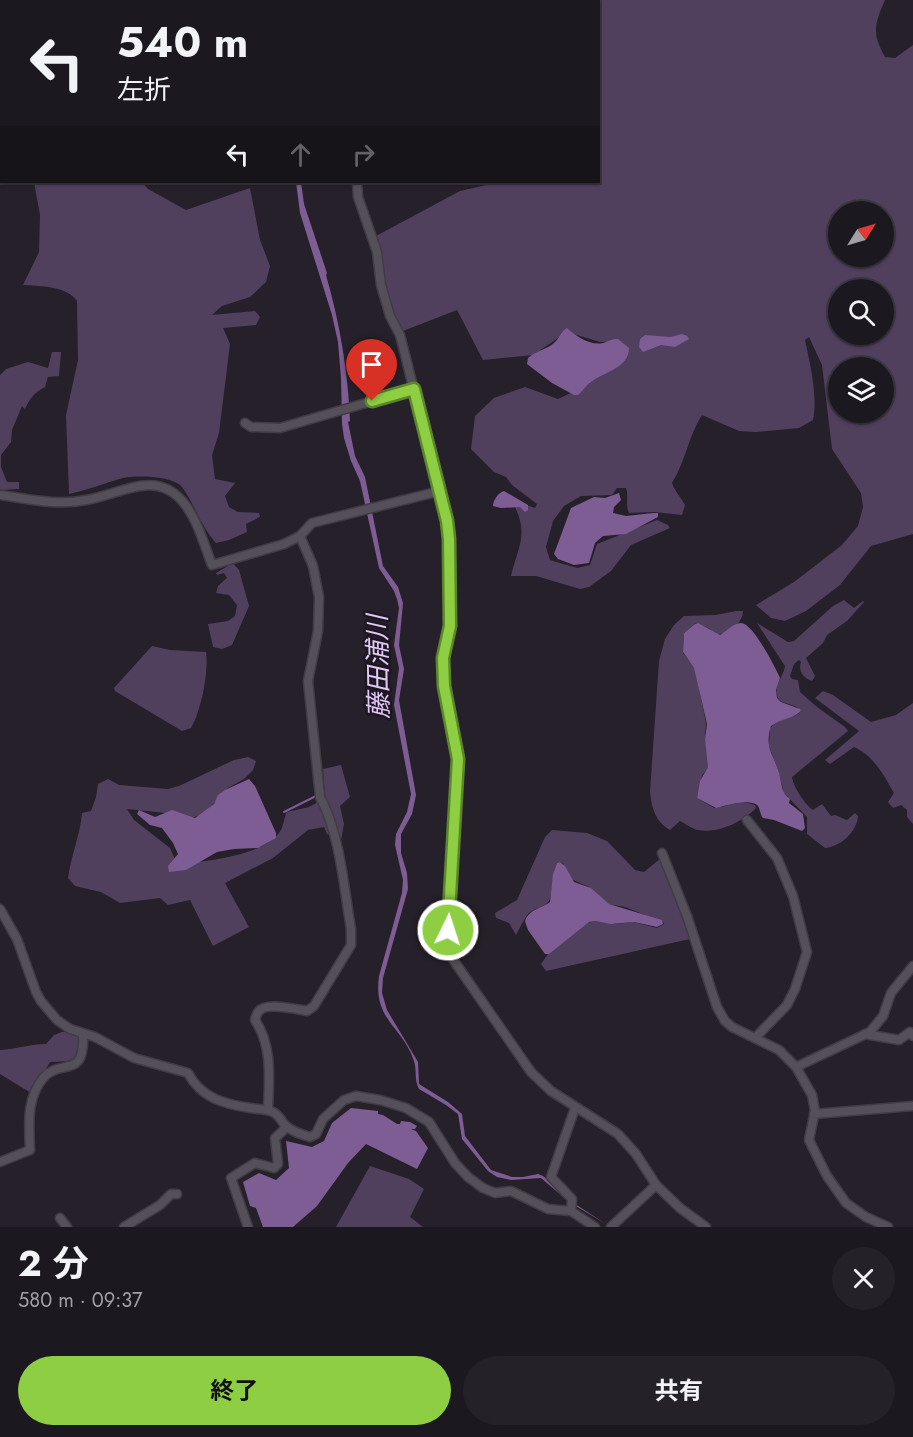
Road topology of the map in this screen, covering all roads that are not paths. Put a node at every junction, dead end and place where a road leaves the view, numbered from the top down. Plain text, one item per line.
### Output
1 (357, 183) edge
2 (414, 389) junction
3 (245, 423) dead end
4 (440, 491) junction
5 (0, 495) edge
6 (300, 536) junction
7 (747, 820) dead end
8 (662, 853) dead end
9 (0, 909) edge
10 (913, 966) edge
11 (83, 1034) junction
12 (865, 1034) junction
13 (913, 1036) edge
14 (756, 1037) junction
15 (899, 1040) junction
16 (900, 1051) dead end
17 (796, 1067) junction
18 (913, 1106) edge
19 (575, 1108) junction
20 (268, 1110) junction
21 (814, 1114) junction
22 (287, 1127) junction
23 (0, 1162) edge
24 (656, 1185) junction
25 (177, 1194) dead end
26 (572, 1205) junction
27 (60, 1218) dead end
28 (130, 1225) edge
29 (67, 1227) edge
30 (248, 1227) edge
31 (595, 1227) edge
32 (611, 1227) edge
33 (706, 1227) edge
34 (888, 1227) edge

1 - 2 street
2 - 3 street
2 - 4 street
4 - 6 street
4 - 19 street
5 - 6 street
6 - 20 street
7 - 14 street
8 - 14 street
9 - 11 street
10 - 12 street
11 - 20 street
11 - 23 street
12 - 15 street
12 - 17 street
13 - 15 street
14 - 17 street
15 - 16 street
17 - 21 street
18 - 21 street
19 - 24 street
19 - 26 street
20 - 22 street
21 - 34 street
22 - 26 street
22 - 30 street
24 - 32 street
24 - 33 street
25 - 28 street
26 - 31 street
27 - 29 street

